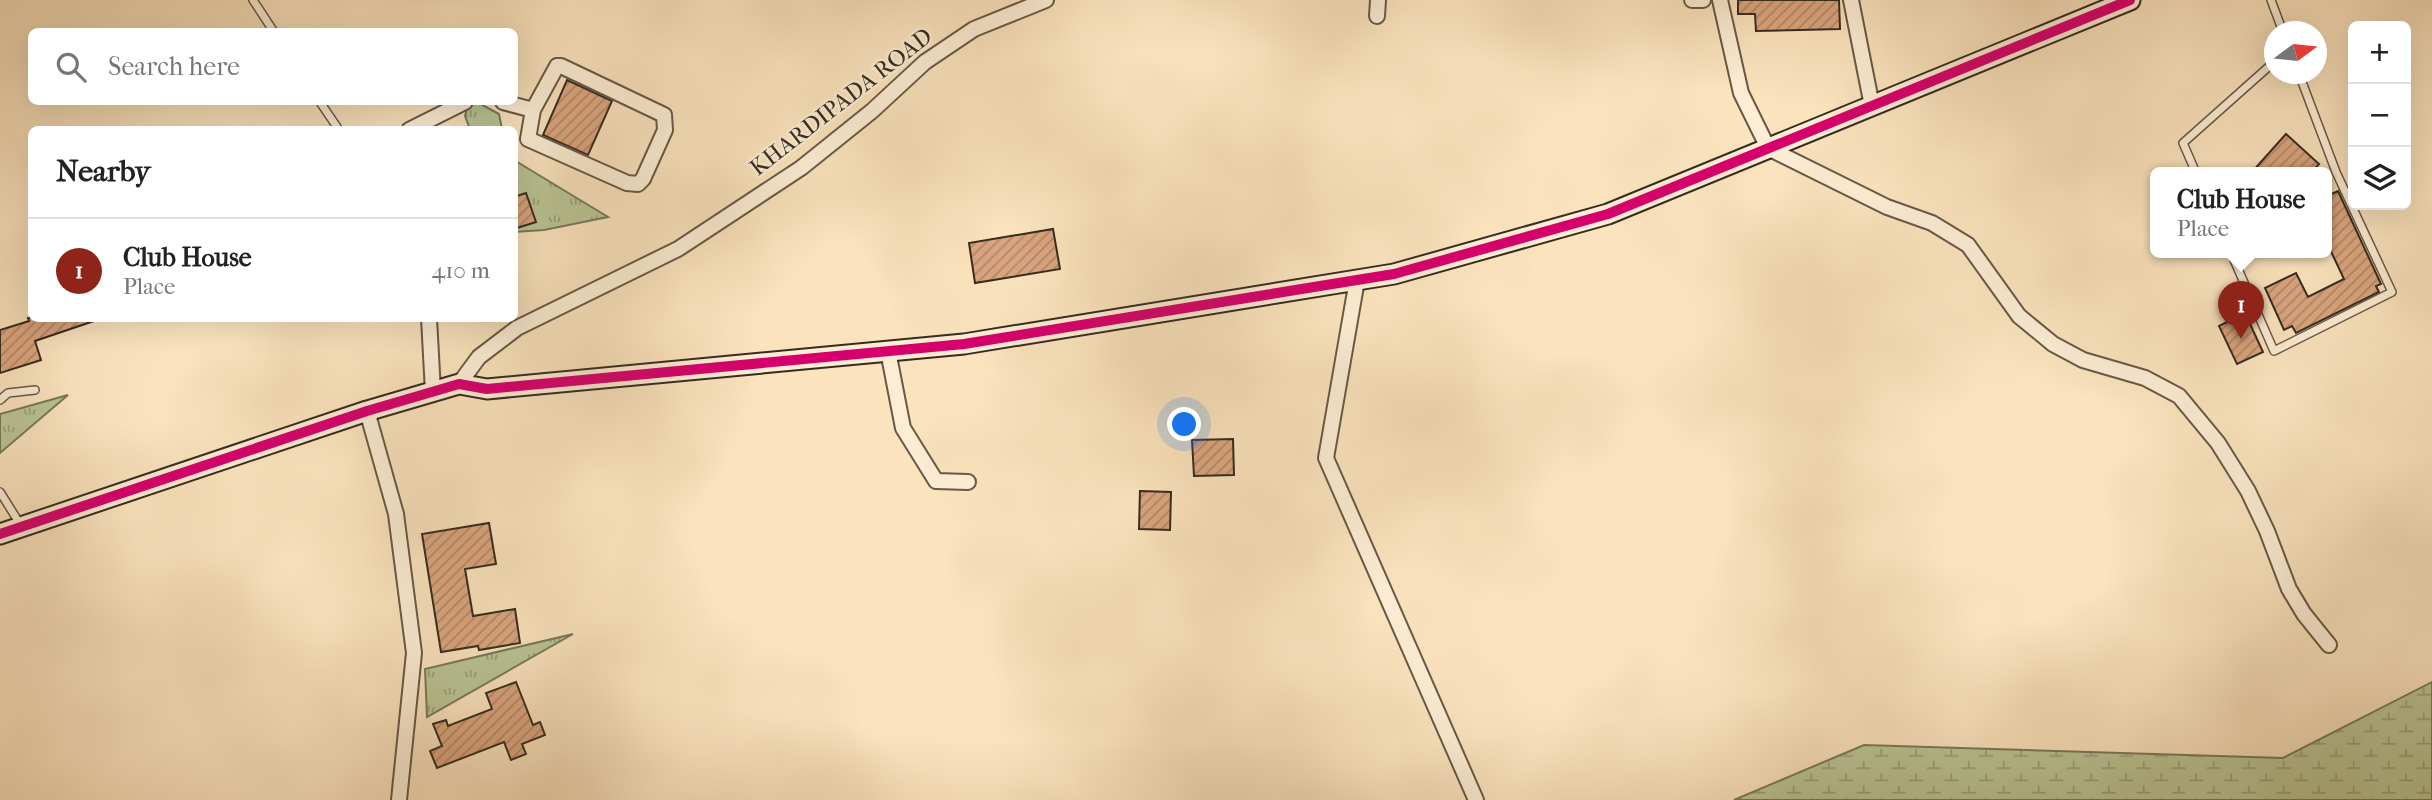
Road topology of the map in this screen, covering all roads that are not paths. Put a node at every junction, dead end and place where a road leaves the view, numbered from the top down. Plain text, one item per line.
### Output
1 (253, 0) edge
2 (1046, 0) edge
3 (1378, 0) edge
4 (1692, 0) edge
5 (1703, 0) edge
6 (1720, 0) edge
7 (1851, 0) edge
8 (2130, 0) edge
9 (2272, 0) edge
10 (1377, 16) dead end
11 (2279, 21) edge
12 (271, 28) edge
13 (2264, 71) edge
14 (2303, 84) edge
15 (322, 105) edge
16 (459, 105) edge
17 (514, 105) edge
18 (1872, 106) junction
19 (533, 110) junction
20 (336, 126) edge
21 (417, 126) edge
22 (1768, 148) junction
23 (2193, 167) edge
24 (2233, 258) edge
25 (1357, 280) junction
26 (429, 322) edge
27 (888, 351) junction
28 (459, 384) junction
29 (36, 390) dead end
30 (433, 392) junction
31 (0, 400) edge
32 (367, 411) junction
33 (968, 482) dead end
34 (0, 492) edge
35 (22, 527) junction
36 (0, 534) edge
37 (2329, 645) dead end
38 (399, 800) edge
39 (1476, 800) edge

1 - 12 lane
2 - 28 street, KHARDIPADA ROAD
3 - 10 street
4 - 5 street
6 - 22 street
7 - 18 street
8 - 18 street
9 - 11 lane
13 - 23 lane
14 - 24 lane
15 - 20 lane
16 - 21 street
17 - 19 street
18 - 22 street
19 - 19 street
22 - 25 street
22 - 37 street
25 - 27 street
25 - 39 street
26 - 30 street
27 - 28 street
27 - 33 street
28 - 30 street
29 - 31 lane
30 - 32 street
32 - 35 street
32 - 38 street
34 - 35 lane
35 - 36 street

